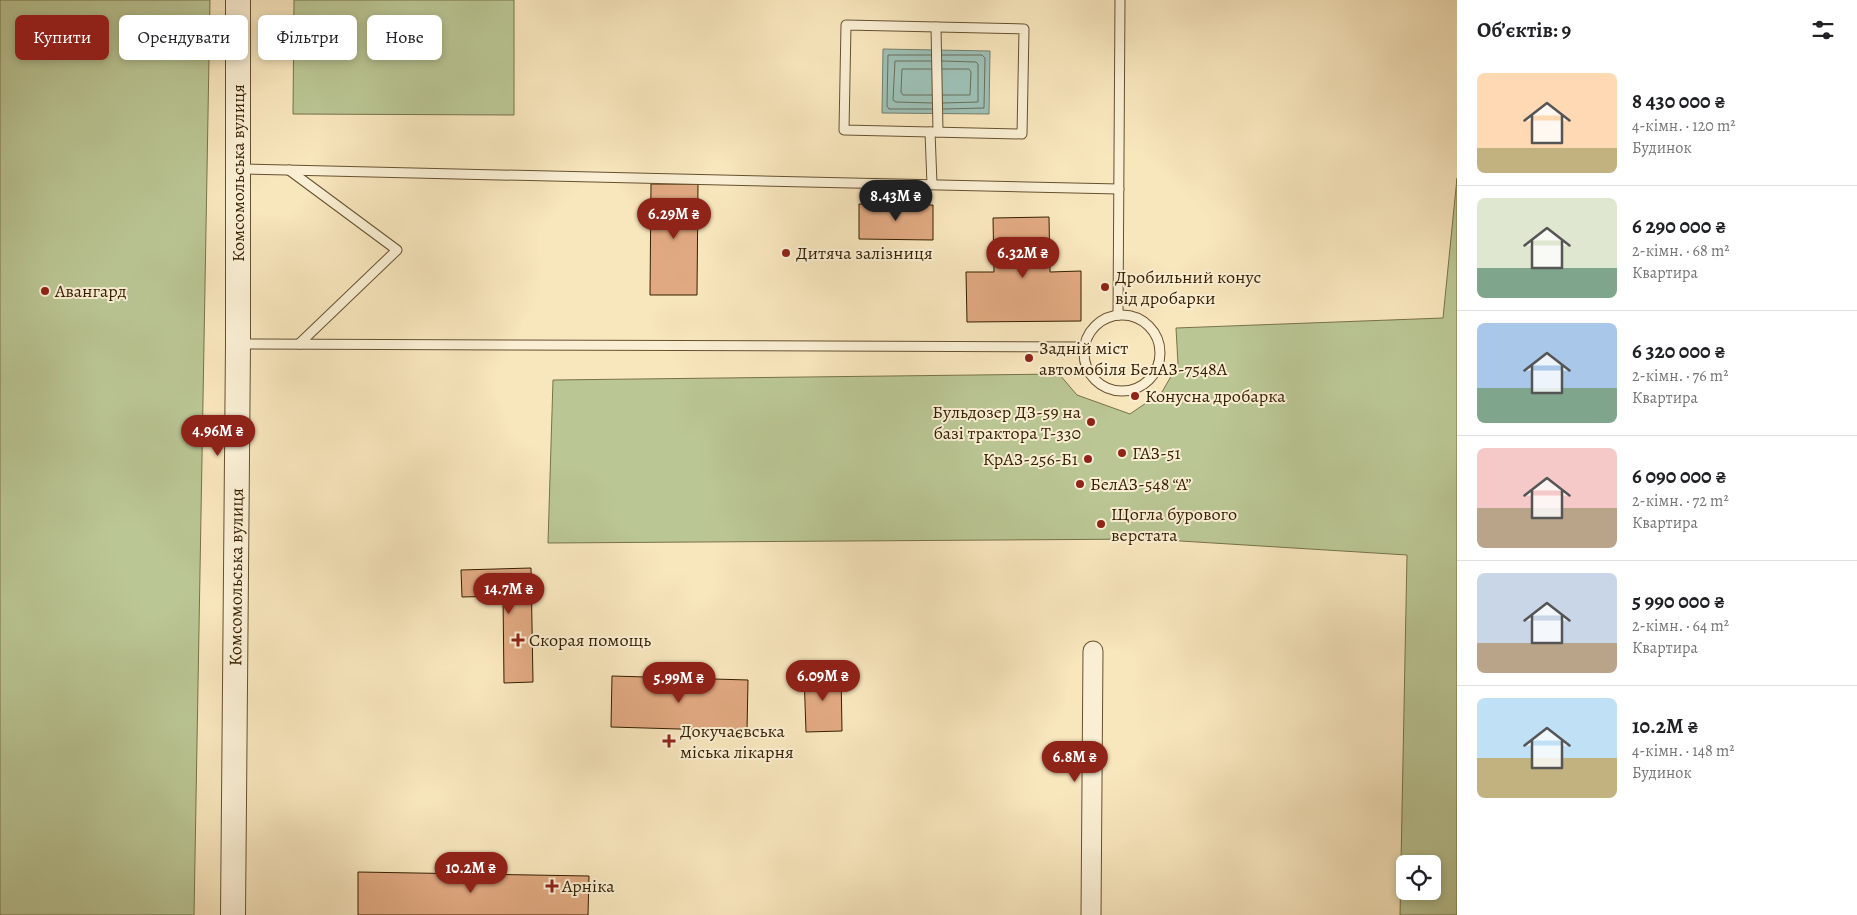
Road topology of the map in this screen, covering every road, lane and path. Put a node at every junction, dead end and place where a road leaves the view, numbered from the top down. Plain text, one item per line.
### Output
1 (238, 0) edge
2 (1120, 0) edge
3 (936, 27) junction
4 (934, 132) junction
5 (238, 169) junction
6 (289, 170) junction
7 (932, 184) junction
8 (1119, 189) junction
9 (1118, 315) junction
10 (238, 344) junction
11 (299, 344) junction
12 (1084, 347) junction
13 (1093, 651) dead end
14 (233, 915) edge
15 (1091, 915) edge

1 - 5 street, Комсомольська вулиця
2 - 8 lane
3 - 4 lane
3 - 4 lane
3 - 4 lane
4 - 7 lane
5 - 6 lane
5 - 10 street, Комсомольська вулиця
6 - 7 lane
6 - 11 lane
7 - 8 lane
8 - 9 lane
9 - 12 lane
9 - 12 lane
10 - 11 lane
10 - 14 street, Комсомольська вулиця
11 - 12 lane
13 - 15 street

